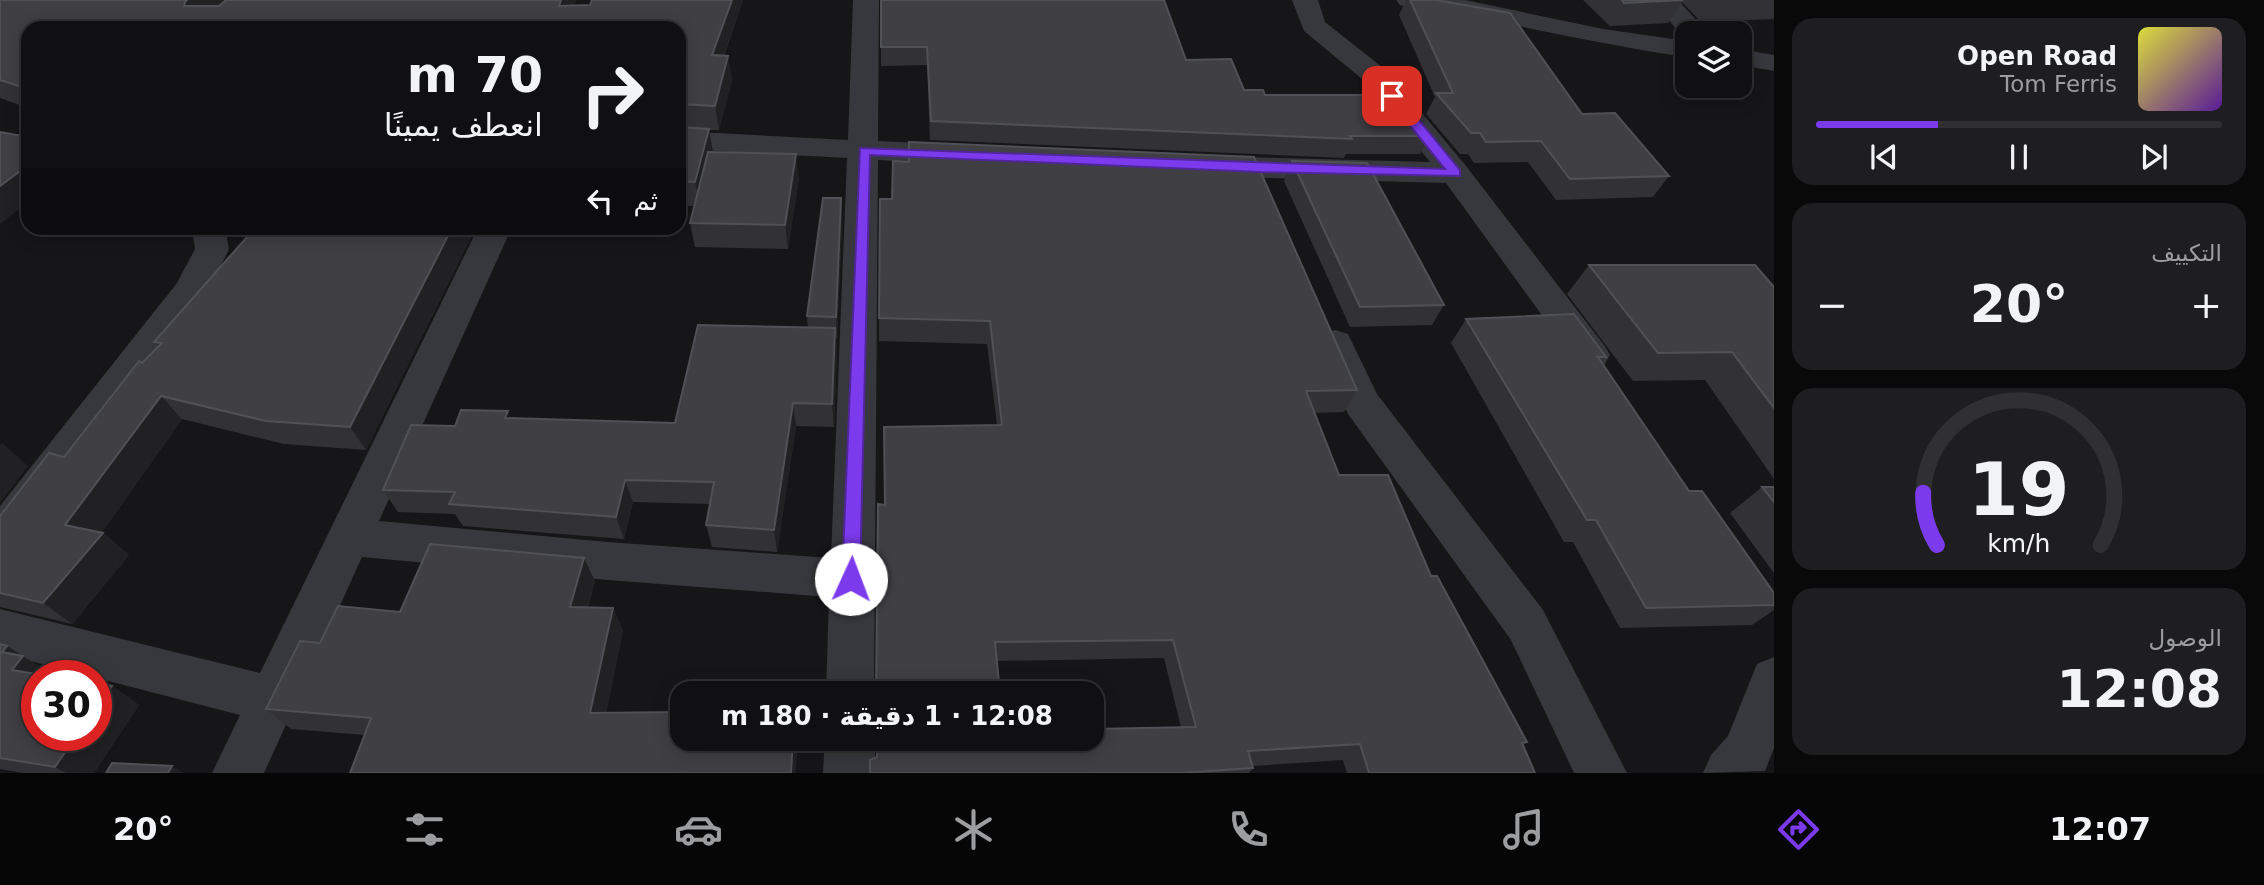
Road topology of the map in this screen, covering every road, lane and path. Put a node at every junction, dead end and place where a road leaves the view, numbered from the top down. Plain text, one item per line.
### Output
1 (866, 0) edge
2 (1305, 0) edge
3 (1409, 0) edge
4 (1664, 0) edge
5 (1453, 3) edge
6 (1684, 21) edge
7 (1675, 48) edge
8 (1752, 59) edge
9 (1774, 63) edge
10 (686, 140) edge
11 (864, 150) junction
12 (987, 156) edge
13 (1178, 164) edge
14 (1455, 173) junction
15 (209, 235) edge
16 (491, 236) dead end
17 (1323, 315) edge
18 (1609, 380) edge
19 (352, 537) junction
20 (0, 539) edge
21 (851, 579) junction
22 (0, 631) edge
23 (1774, 680) edge
24 (850, 681) edge
25 (274, 700) junction
26 (850, 751) edge
27 (238, 773) edge
28 (849, 773) edge
29 (1601, 773) edge
30 (1729, 773) edge

1 - 11 street
2 - 14 street
3 - 5 street
4 - 6 street
5 - 7 street
8 - 9 street
10 - 11 street
11 - 12 street
11 - 21 street
13 - 14 street
14 - 18 street
15 - 20 street
16 - 19 street
17 - 29 street
19 - 21 street
19 - 25 street
21 - 24 street
22 - 25 street
23 - 30 street
25 - 27 street
26 - 28 street

